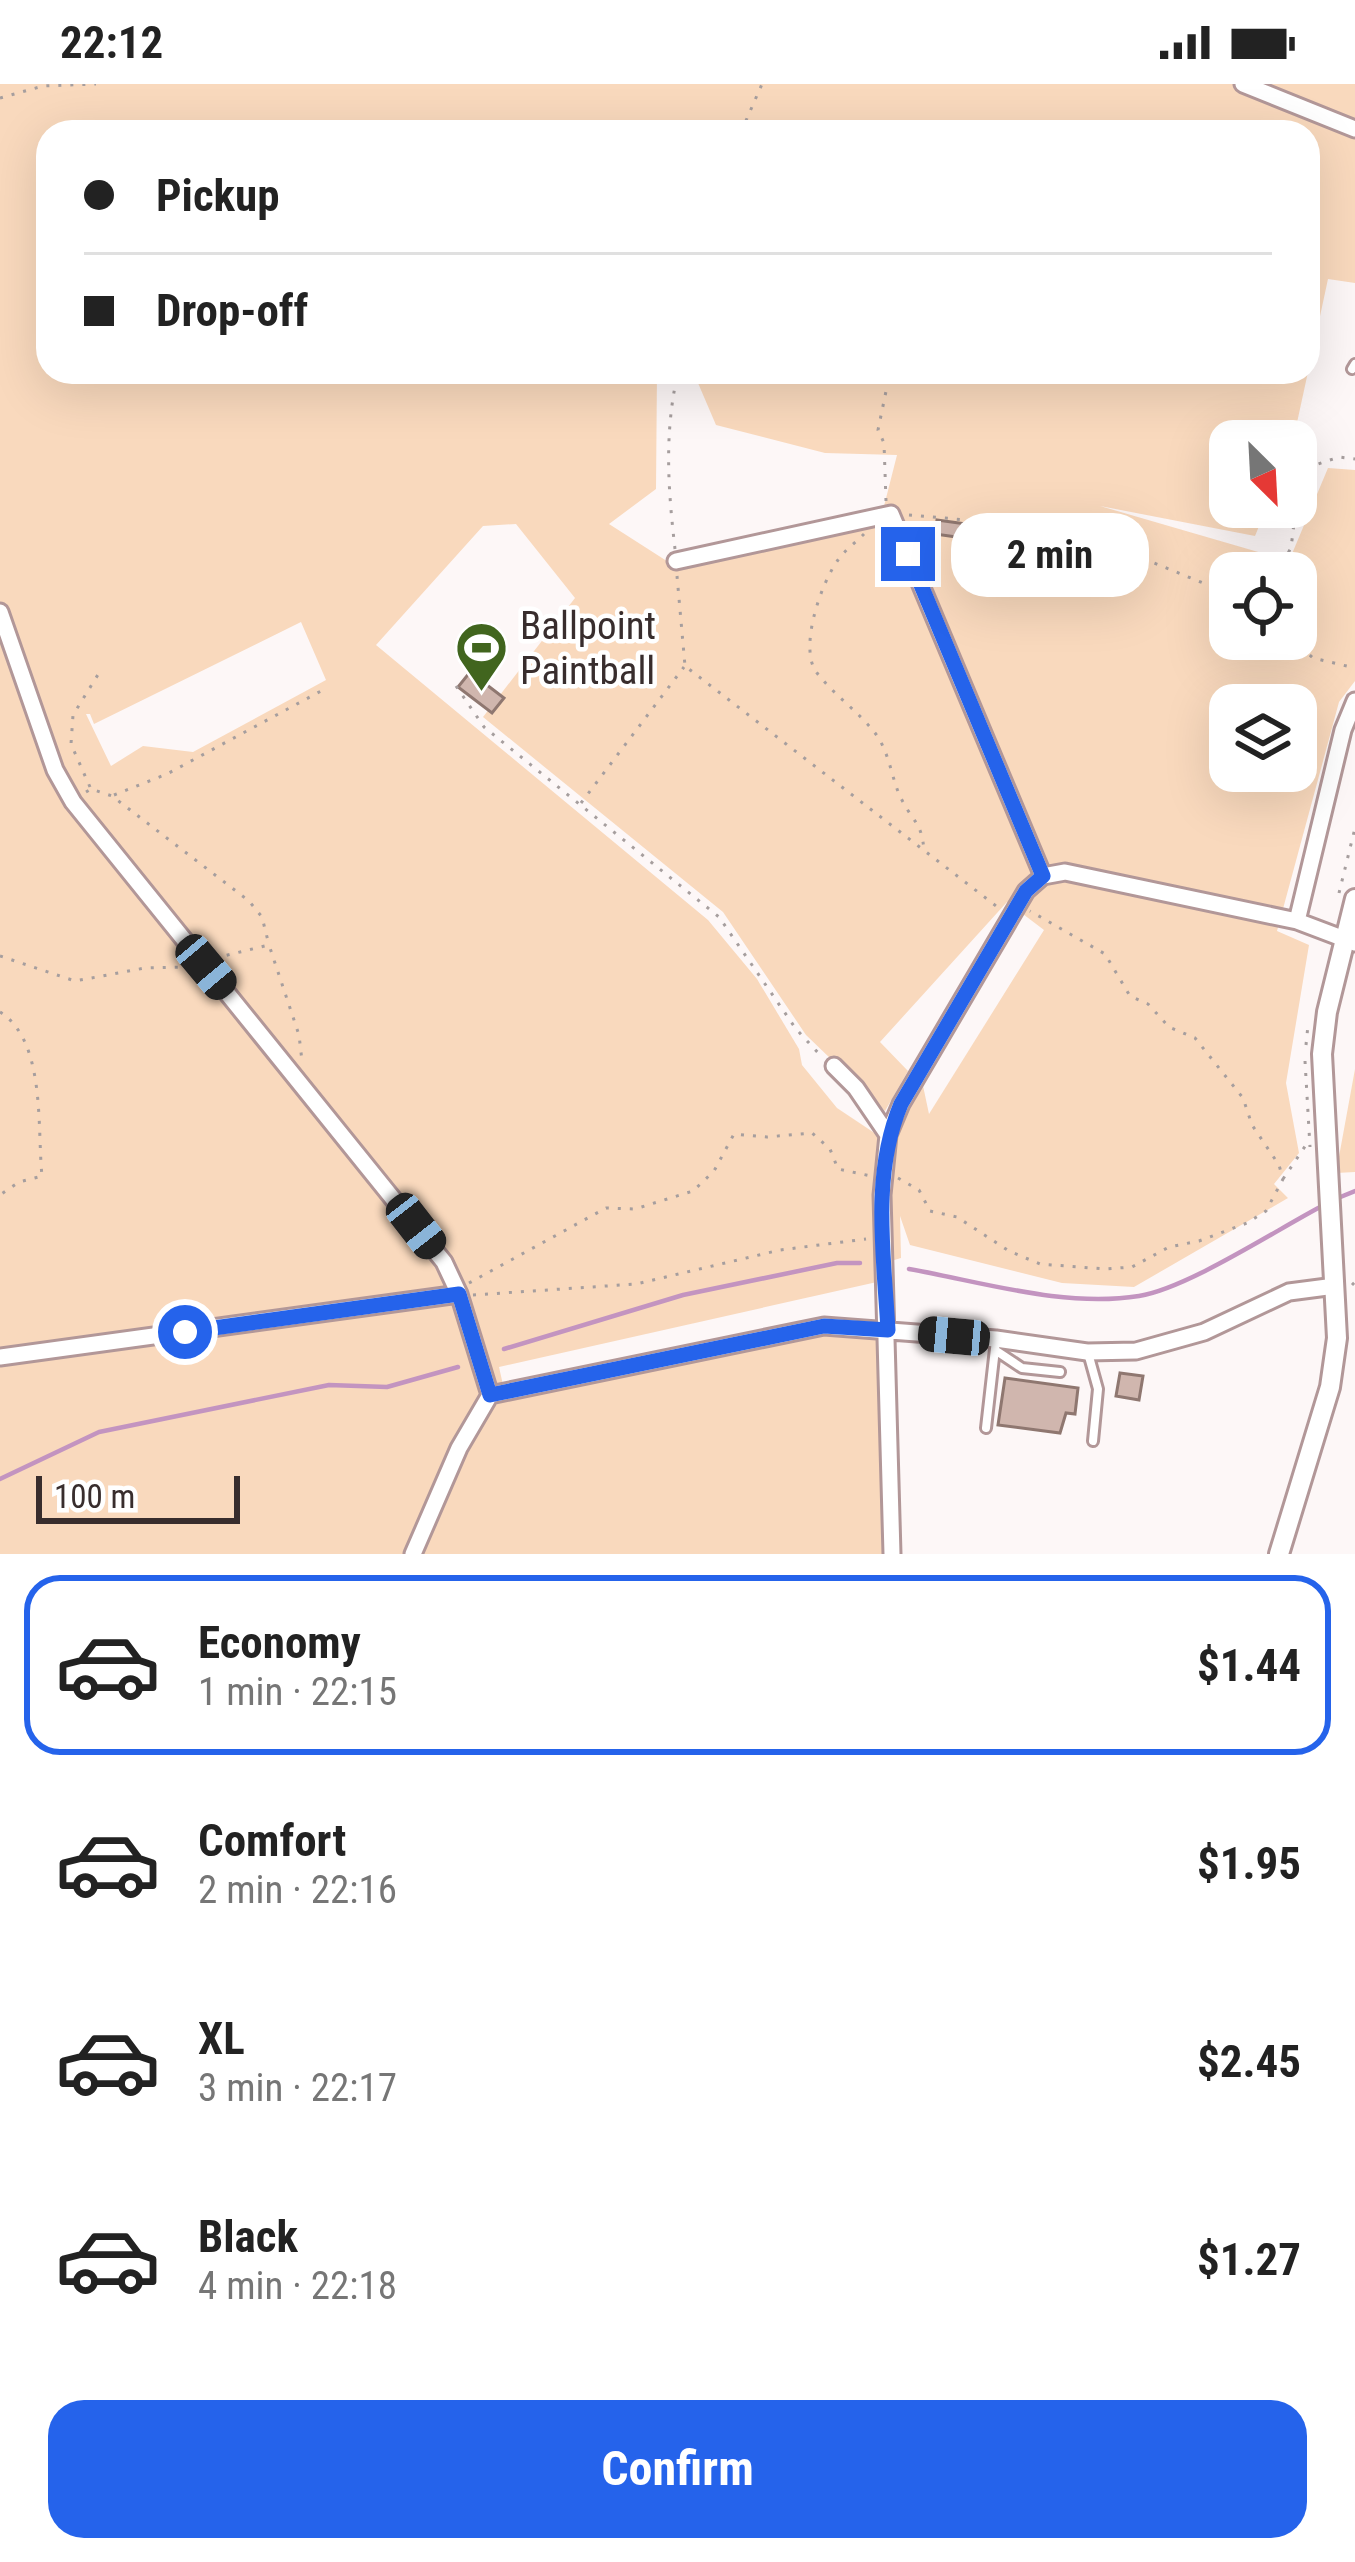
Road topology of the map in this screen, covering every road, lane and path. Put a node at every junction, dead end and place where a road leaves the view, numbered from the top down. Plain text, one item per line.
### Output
1 (96, 84) edge
2 (762, 84) edge
3 (1243, 84) edge
4 (0, 98) edge
5 (746, 120) edge
6 (1355, 129) edge
7 (675, 384) edge
8 (888, 384) edge
9 (1355, 459) edge
10 (1317, 466) edge
11 (891, 514) junction
12 (676, 561) junction
13 (1209, 585) edge
14 (0, 612) edge
15 (1317, 659) edge
16 (685, 666) junction
17 (1355, 668) edge
18 (99, 673) dead end
19 (455, 686) dead end
20 (321, 691) dead end
21 (1355, 701) edge
22 (91, 789) junction
23 (112, 796) junction
24 (73, 802) junction
25 (579, 805) junction
26 (924, 851) junction
27 (1043, 876) junction
28 (1355, 899) edge
29 (1014, 912) junction
30 (1297, 921) junction
31 (1350, 940) edge
32 (269, 945) junction
33 (0, 956) edge
34 (204, 964) junction
35 (0, 1012) edge
36 (834, 1066) joint
37 (301, 1081) junction
38 (888, 1135) junction
39 (1310, 1141) dead end
40 (884, 1177) junction
41 (1283, 1179) junction
42 (0, 1195) edge
43 (883, 1238) junction
44 (1348, 1284) edge
45 (459, 1293) junction
46 (888, 1330) junction
47 (995, 1344) junction
48 (1088, 1352) junction
49 (0, 1357) edge
50 (1060, 1372) dead end
51 (490, 1395) junction
52 (986, 1428) dead end
53 (1094, 1441) dead end
54 (413, 1554) edge
55 (892, 1554) edge
56 (1279, 1554) edge

1 - 4 path
2 - 5 path
3 - 6 street
7 - 12 path
8 - 11 path
9 - 10 path
11 - 12 street
11 - 13 path
11 - 26 path
11 - 27 street
12 - 16 path
14 - 24 street
15 - 17 path
16 - 25 path
16 - 26 path
18 - 22 path
19 - 25 path
20 - 23 path
21 - 30 street
22 - 23 path
22 - 24 path
23 - 32 path
24 - 34 street
25 - 36 path
26 - 29 path
27 - 29 street
27 - 30 street
28 - 31 street
29 - 38 street
29 - 41 path
30 - 31 street
31 - 44 street
32 - 34 path
32 - 37 path
33 - 34 path
34 - 37 street
35 - 42 path
36 - 38 street
37 - 45 street
38 - 40 street
39 - 41 path
40 - 41 path
40 - 43 street
40 - 45 path
43 - 45 path
43 - 46 street
44 - 48 street
44 - 56 street
45 - 49 street
45 - 51 street
46 - 47 street
46 - 51 street
46 - 55 street
47 - 48 street
47 - 50 lane
47 - 52 lane
48 - 53 lane
51 - 54 street

